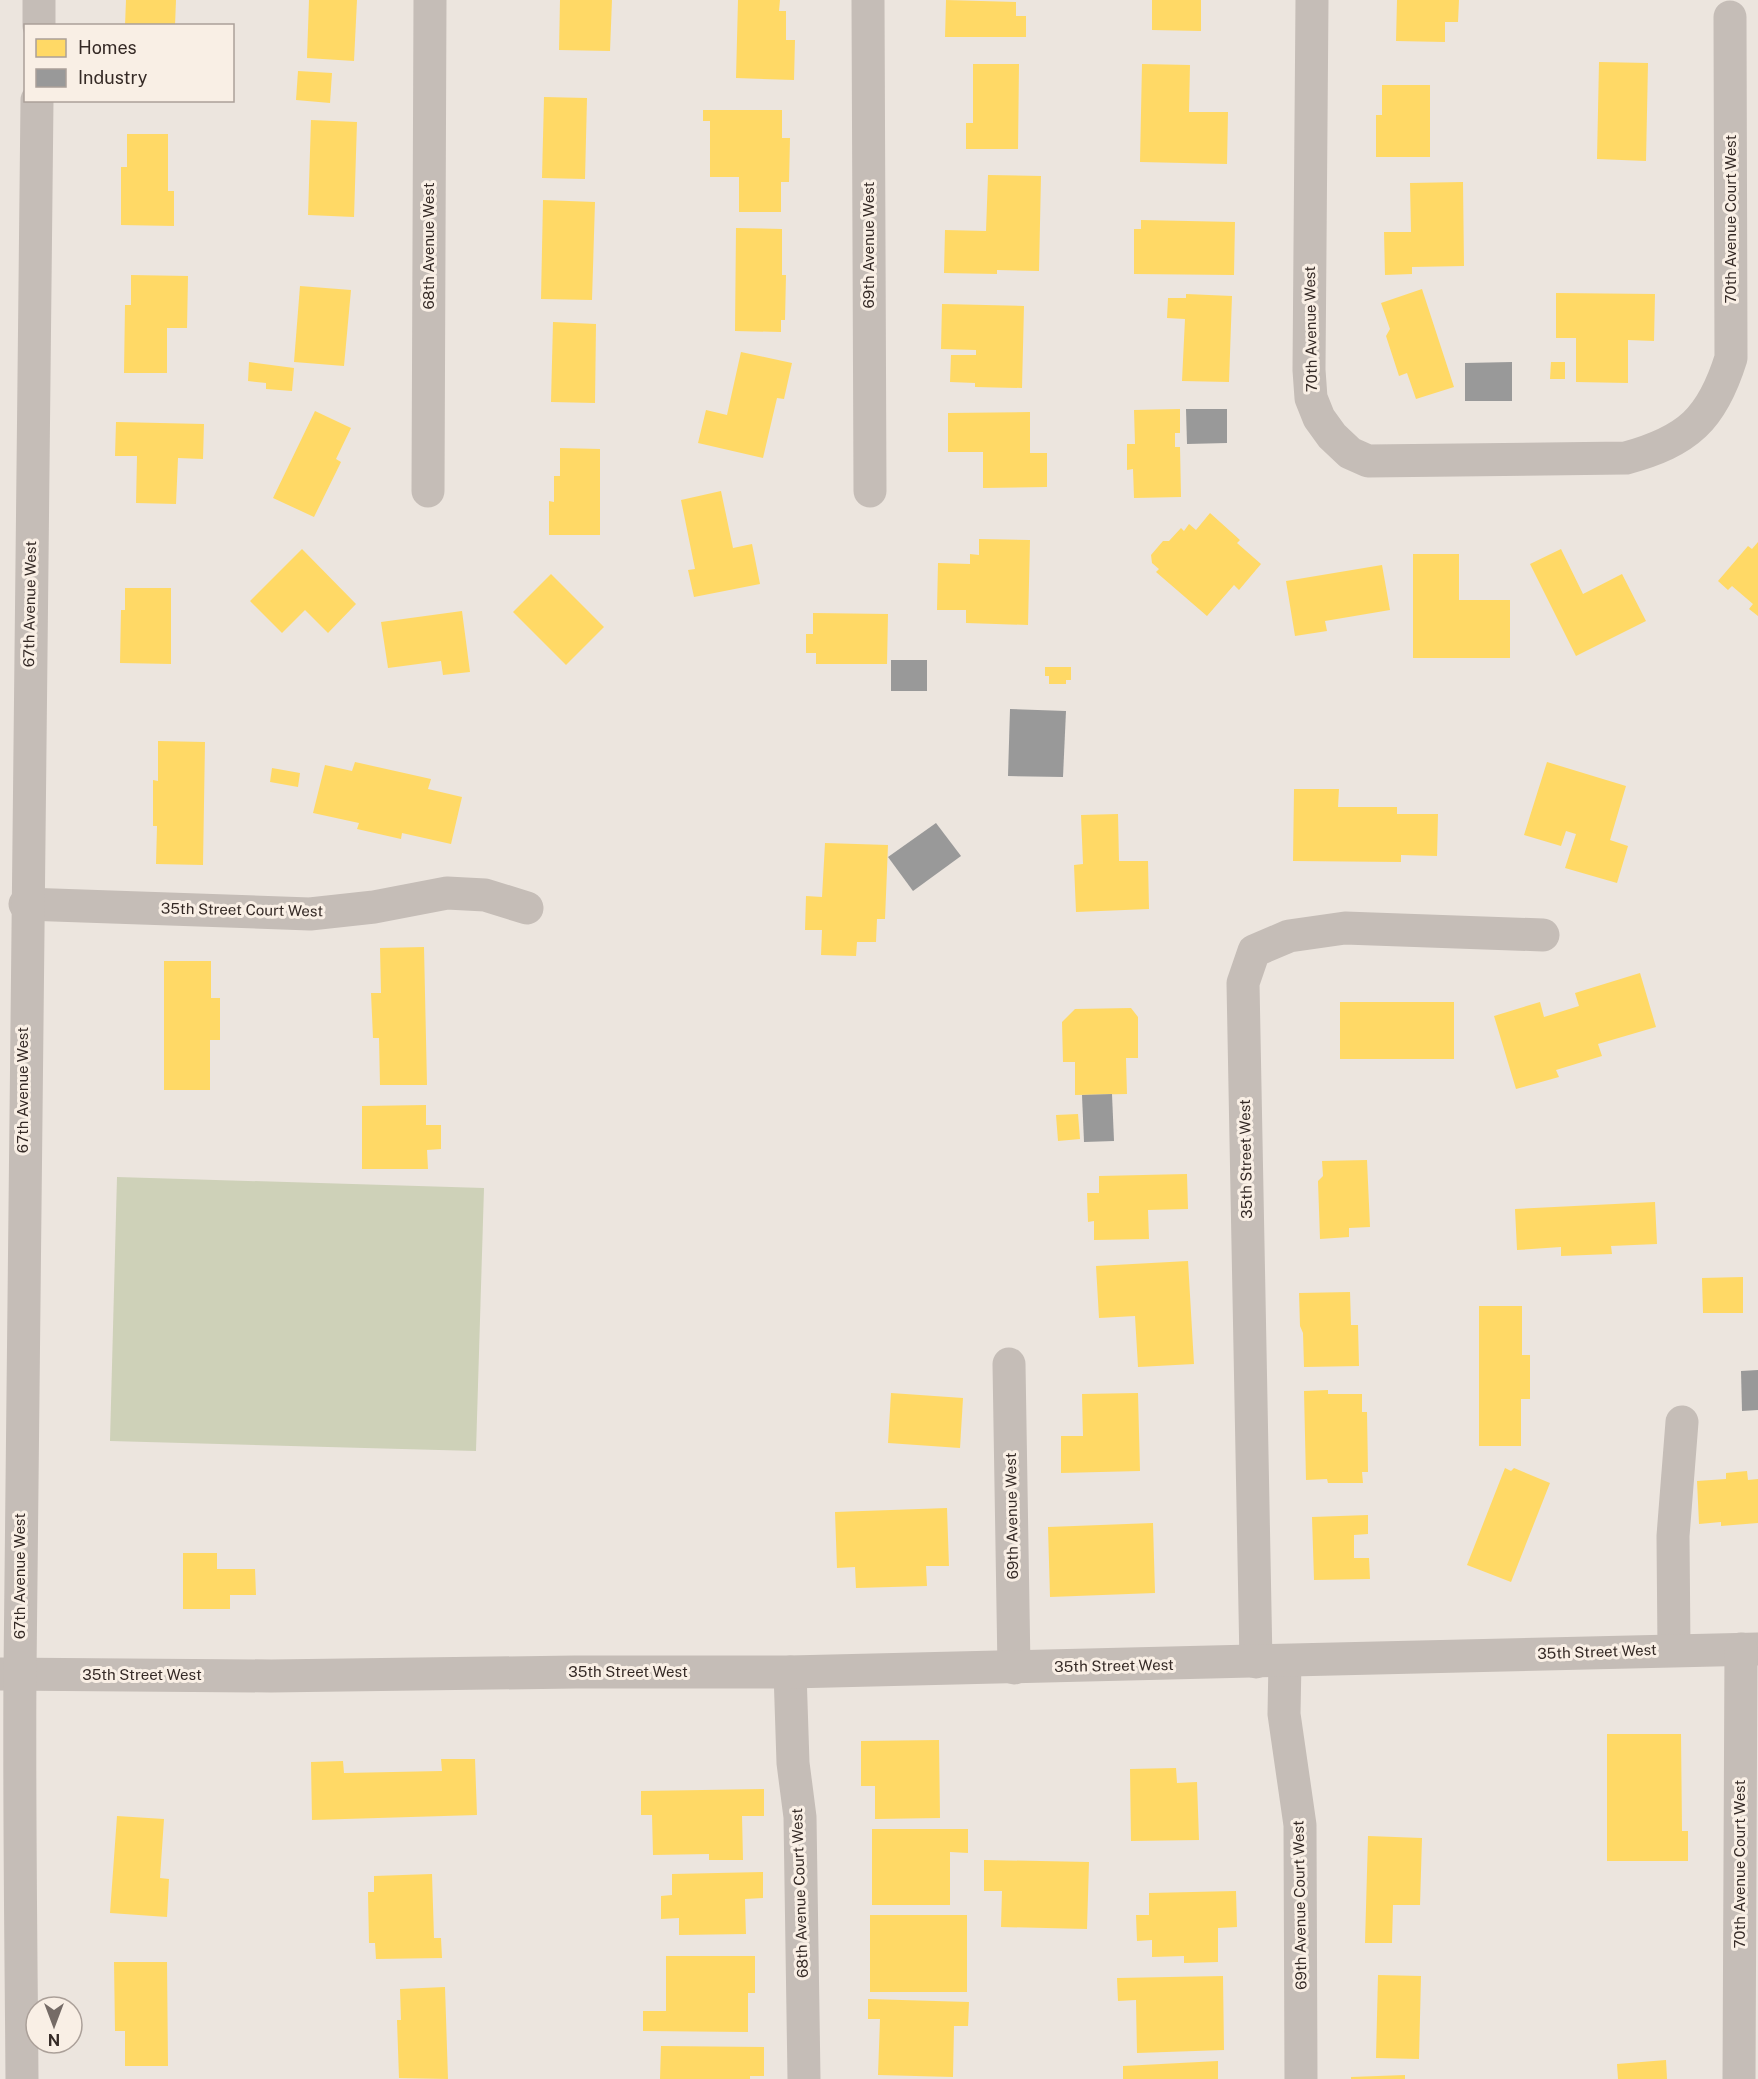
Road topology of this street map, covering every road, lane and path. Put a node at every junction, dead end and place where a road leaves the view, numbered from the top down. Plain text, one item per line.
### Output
1 (39, 0) edge
2 (430, 0) edge
3 (868, 0) edge
4 (1312, 0) edge
5 (1730, 17) dead end
6 (39, 24) edge
7 (38, 102) edge
8 (1706, 414) joint
9 (428, 491) dead end
10 (870, 491) dead end
11 (14, 735) edge
12 (25, 904) junction
13 (527, 908) dead end
14 (1543, 935) dead end
15 (1009, 1364) dead end
16 (1682, 1422) dead end
17 (1750, 1649) edge
18 (1674, 1650) junction
19 (1271, 1662) junction
20 (1014, 1668) junction
21 (790, 1672) junction
22 (10, 1674) edge
23 (22, 2079) edge
24 (804, 2079) edge
25 (1301, 2079) edge
26 (1739, 2079) edge

1 - 6 street
2 - 9 street, 68th Avenue West
3 - 10 street, 69th Avenue West
4 - 8 street, 70th Avenue West
5 - 8 street, 70th Avenue Court West
7 - 11 street, 67th Avenue West
11 - 12 street, 67th Avenue West
12 - 13 street, 35th Street Court West
12 - 22 street, 67th Avenue West
14 - 19 street, 35th Street West
15 - 20 street, 69th Avenue West
16 - 18 street
17 - 18 street, 35th Street West
17 - 26 street, 70th Avenue Court West
18 - 19 street, 35th Street West
19 - 20 street, 35th Street West
19 - 25 street, 69th Avenue Court West
20 - 21 street, 35th Street West
21 - 22 street, 35th Street West
21 - 24 street, 68th Avenue Court West
22 - 23 street, 67th Avenue West

